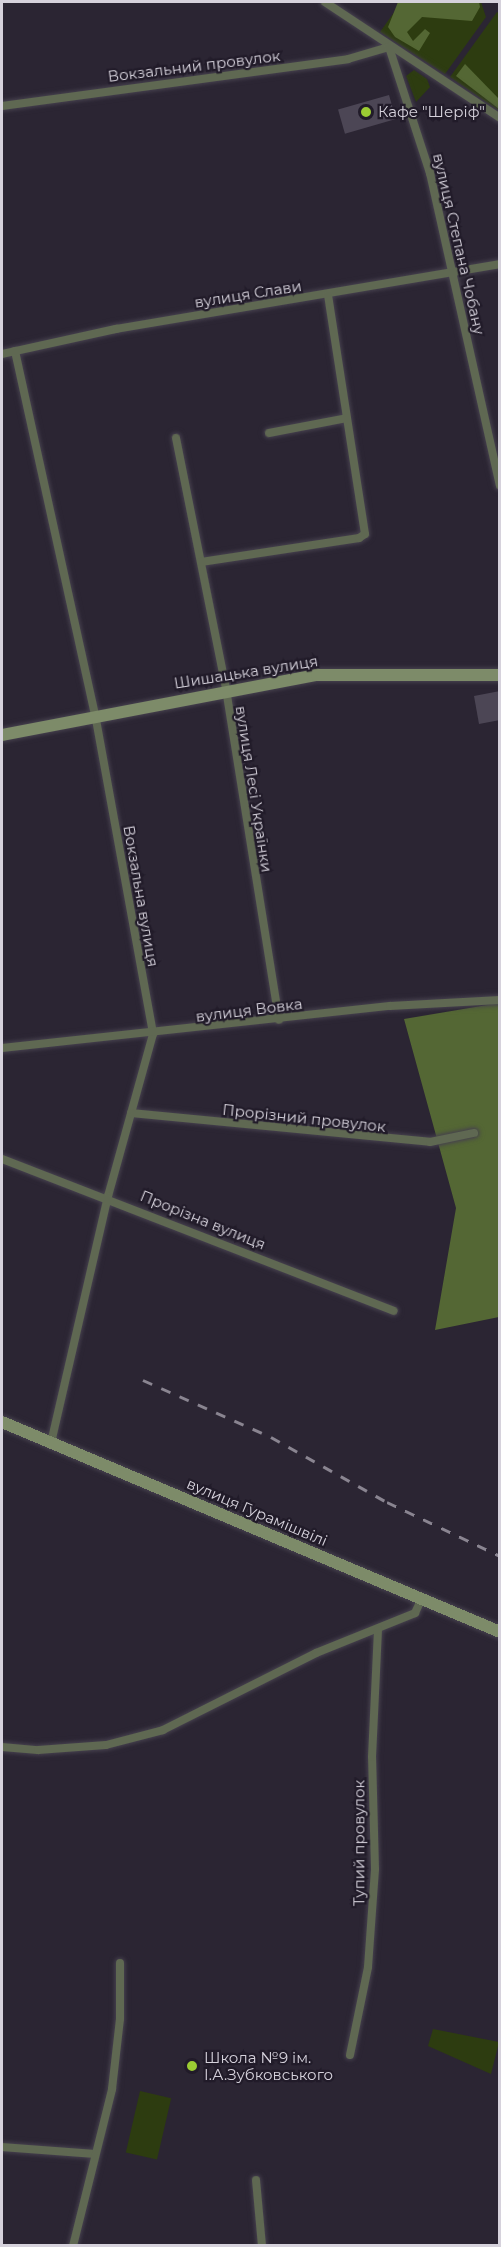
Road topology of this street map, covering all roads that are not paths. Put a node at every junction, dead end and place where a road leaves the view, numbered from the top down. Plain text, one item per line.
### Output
1 (325, 2) edge
2 (389, 47) junction
3 (2, 106) edge
4 (500, 118) edge
5 (500, 264) edge
6 (453, 274) junction
7 (327, 295) junction
8 (15, 351) junction
9 (2, 354) edge
10 (347, 418) junction
11 (269, 434) dead end
12 (176, 438) dead end
13 (500, 485) edge
14 (201, 562) junction
15 (500, 675) edge
16 (226, 689) junction
17 (95, 714) junction
18 (2, 735) edge
19 (500, 1000) edge
20 (279, 1020) junction
21 (153, 1034) junction
22 (2, 1048) edge
23 (131, 1113) junction
24 (474, 1133) dead end
25 (2, 1159) edge
26 (108, 1196) junction
27 (394, 1311) dead end
28 (2, 1422) edge
29 (51, 1443) junction
30 (422, 1598) junction
31 (378, 1629) junction
32 (500, 1632) edge
33 (2, 1747) edge
34 (120, 1964) dead end
35 (350, 2055) dead end
36 (2, 2147) edge
37 (95, 2154) junction
38 (256, 2180) dead end
39 (73, 2246) edge
40 (262, 2246) edge

1 - 2 street
2 - 3 street, Вокзальний провулок
2 - 4 street
2 - 6 street, вулиця Степана Чобану
5 - 6 street, вулиця Слави
6 - 7 street, вулиця Слави
6 - 13 street, вулиця Степана Чобану
7 - 8 street, вулиця Слави
7 - 10 street
8 - 9 street, вулиця Слави
8 - 17 street, Вокзальна вулиця
10 - 11 street
10 - 14 street
12 - 14 street, вулиця Лесі Українки
14 - 16 street, вулиця Лесі Українки
15 - 16 main road, Шишацька вулиця
16 - 17 main road, Шишацька вулиця
16 - 20 street, вулиця Лесі Українки
17 - 18 main road, Шишацька вулиця
17 - 21 street, Вокзальна вулиця
19 - 20 street, вулиця Вовка
20 - 21 street, вулиця Вовка
21 - 22 street, вулиця Вовка
21 - 23 street, Вокзальна вулиця
23 - 24 street, Прорізний провулок
23 - 26 street, Вокзальна вулиця
25 - 26 street, Прорізна вулиця
26 - 27 street, Прорізна вулиця
26 - 29 street, Вокзальна вулиця
28 - 29 main road, вулиця Гурамішвілі
29 - 30 main road, вулиця Гурамішвілі
30 - 31 street
30 - 32 main road, вулиця Гурамішвілі
31 - 33 street
31 - 35 street, Тупий провулок
34 - 37 street
36 - 37 street
37 - 39 street
38 - 40 street

